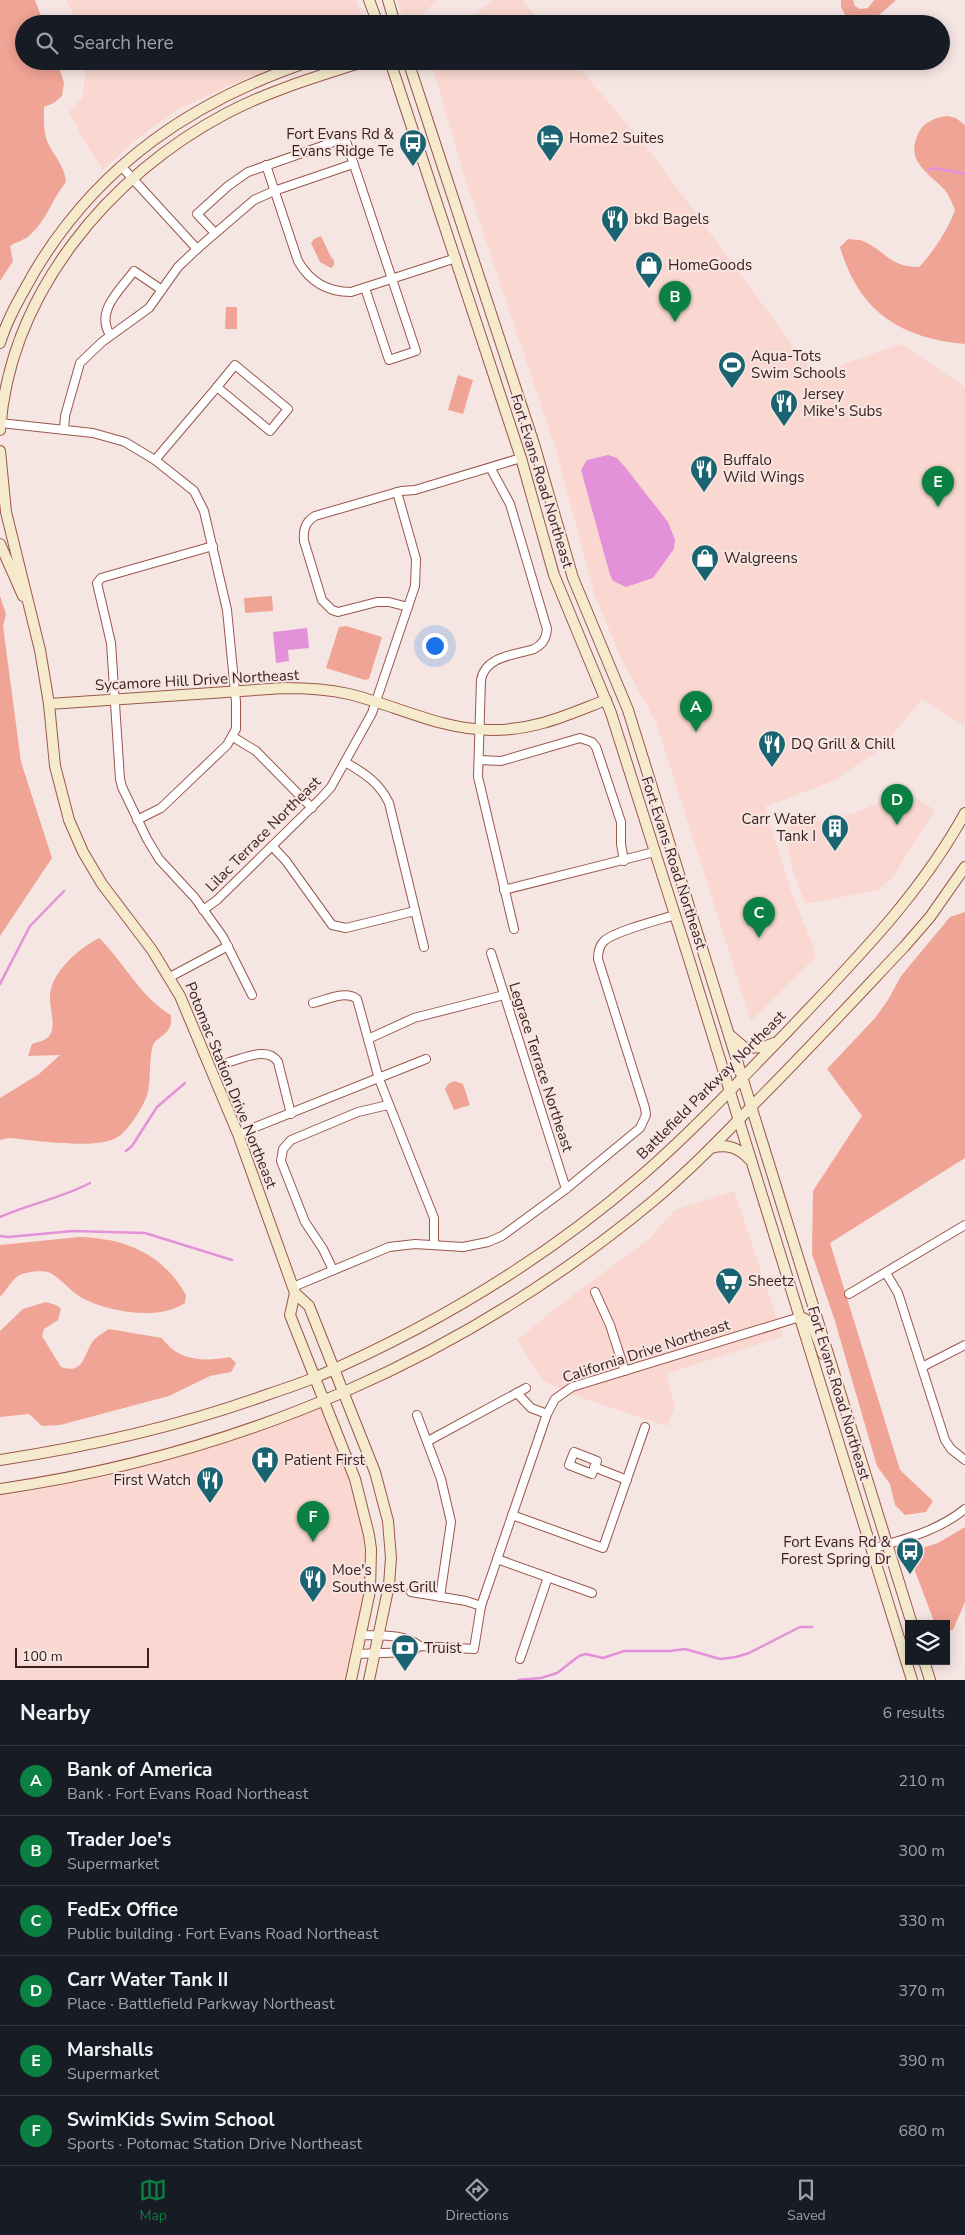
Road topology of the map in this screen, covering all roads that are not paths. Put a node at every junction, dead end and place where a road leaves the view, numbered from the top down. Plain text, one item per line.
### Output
1 (369, 0) edge
2 (388, 0) edge
3 (375, 15) edge
4 (392, 15) edge
5 (285, 70) edge
6 (339, 70) edge
7 (393, 70) edge
8 (411, 70) edge
9 (353, 164) junction
10 (266, 165) junction
11 (121, 166) junction
12 (132, 177) junction
13 (274, 191) junction
14 (215, 233) junction
15 (197, 249) junction
16 (456, 258) junction
17 (392, 279) junction
18 (365, 288) junction
19 (162, 290) junction
20 (110, 335) junction
21 (0, 343) edge
22 (217, 386) junction
23 (0, 423) edge
24 (0, 430) edge
25 (64, 430) junction
26 (0, 451) edge
27 (521, 458) junction
28 (156, 460) junction
29 (490, 469) junction
30 (397, 492) junction
31 (0, 544) edge
32 (213, 546) junction
33 (408, 607) junction
34 (32, 617) junction
35 (235, 691) junction
36 (115, 699) junction
37 (606, 700) junction
38 (376, 703) junction
39 (49, 704) junction
40 (481, 729) junction
41 (233, 736) junction
42 (479, 760) junction
43 (345, 762) junction
44 (312, 808) junction
45 (965, 813) edge
46 (137, 820) junction
47 (272, 846) junction
48 (654, 852) junction
49 (624, 861) junction
50 (965, 866) edge
51 (504, 890) junction
52 (204, 910) junction
53 (415, 911) junction
54 (675, 915) junction
55 (514, 929) dead end
56 (228, 946) junction
57 (424, 947) dead end
58 (491, 953) dead end
59 (170, 978) junction
60 (252, 995) dead end
61 (504, 995) junction
62 (313, 1003) dead end
63 (730, 1034) junction
64 (368, 1039) junction
65 (777, 1042) junction
66 (426, 1059) dead end
67 (229, 1062) dead end
68 (379, 1078) junction
69 (742, 1079) junction
70 (730, 1092) junction
71 (388, 1105) junction
72 (751, 1107) junction
73 (291, 1114) junction
74 (738, 1120) junction
75 (238, 1134) junction
76 (710, 1148) junction
77 (751, 1161) junction
78 (566, 1189) junction
79 (965, 1225) edge
80 (434, 1244) junction
81 (333, 1270) junction
82 (886, 1272) junction
83 (294, 1290) junction
84 (595, 1292) dead end
85 (849, 1294) dead end
86 (800, 1317) junction
87 (965, 1345) edge
88 (922, 1368) junction
89 (334, 1369) junction
90 (625, 1371) junction
91 (314, 1378) junction
92 (526, 1388) dead end
93 (343, 1392) junction
94 (517, 1393) junction
95 (842, 1396) junction
96 (323, 1400) junction
97 (547, 1414) junction
98 (417, 1415) dead end
99 (645, 1428) dead end
100 (428, 1441) junction
101 (0, 1460) edge
102 (965, 1460) edge
103 (594, 1467) dead end
104 (627, 1480) junction
105 (0, 1489) edge
106 (965, 1508) edge
107 (512, 1515) junction
108 (888, 1544) junction
109 (872, 1549) junction
110 (498, 1559) junction
111 (548, 1577) junction
112 (411, 1592) dead end
113 (592, 1593) dead end
114 (440, 1597) junction
115 (481, 1606) junction
116 (911, 1620) edge
117 (361, 1635) junction
118 (379, 1636) junction
119 (420, 1646) junction
120 (356, 1654) junction
121 (374, 1654) junction
122 (520, 1659) dead end
123 (925, 1665) edge
124 (351, 1680) edge
125 (369, 1680) edge
126 (912, 1680) edge
127 (930, 1680) edge

1 - 3 main road
2 - 4 main road
5 - 11 main road
6 - 12 main road
7 - 16 main road, Fort Evans Road Northeast
8 - 63 main road, Fort Evans Road Northeast
9 - 10 street
9 - 13 street
9 - 17 street
10 - 13 street
10 - 14 street
11 - 12 street
11 - 21 main road
12 - 15 street
12 - 23 main road
13 - 14 street
13 - 18 street
14 - 15 street
15 - 19 street
16 - 17 street
16 - 27 main road, Fort Evans Road Northeast
17 - 18 street
17 - 18 street
19 - 20 street
19 - 20 street
20 - 25 street
22 - 22 street
22 - 28 street
23 - 24 main road
23 - 25 street
25 - 28 street
26 - 34 main road, Potomac Station Drive Northeast
27 - 29 street
27 - 37 main road, Fort Evans Road Northeast
28 - 32 street
29 - 30 street
29 - 40 street
30 - 33 street, Lilac Terrace Northeast
30 - 33 street
31 - 34 main road, Potomac Station Drive Northeast
32 - 35 street
32 - 36 street
33 - 38 street, Lilac Terrace Northeast
34 - 39 main road, Potomac Station Drive Northeast
35 - 36 main road, Sycamore Hill Drive Northeast
35 - 38 main road, Sycamore Hill Drive Northeast
35 - 41 street
36 - 39 main road, Sycamore Hill Drive Northeast
36 - 46 street
37 - 40 main road, Sycamore Hill Drive Northeast
37 - 48 main road, Fort Evans Road Northeast
38 - 40 main road, Sycamore Hill Drive Northeast
38 - 43 street, Lilac Terrace Northeast
39 - 59 main road, Potomac Station Drive Northeast
40 - 42 street
41 - 44 street
41 - 46 street
42 - 49 street
42 - 51 street
43 - 44 street, Lilac Terrace Northeast
43 - 53 street
44 - 47 street, Lilac Terrace Northeast
45 - 65 main road, Battlefield Parkway Northeast
46 - 52 street
47 - 52 street, Lilac Terrace Northeast
47 - 53 street
48 - 49 street
48 - 54 main road, Fort Evans Road Northeast
49 - 51 street
50 - 72 main road
51 - 55 street
52 - 56 street
53 - 57 street
54 - 70 main road, Fort Evans Road Northeast
54 - 78 street
56 - 59 street
56 - 60 street
58 - 61 street, Legrace Terrace Northeast
59 - 75 main road, Potomac Station Drive Northeast
61 - 64 street
61 - 78 street, Legrace Terrace Northeast
62 - 64 street
63 - 65 main road
63 - 69 main road, Fort Evans Road Northeast
64 - 68 street
65 - 69 main road, Battlefield Parkway Northeast
66 - 68 street
67 - 73 street
68 - 71 street
68 - 73 street
69 - 70 main road, Battlefield Parkway Northeast
69 - 72 main road, Fort Evans Road Northeast
70 - 74 main road, Fort Evans Road Northeast
70 - 89 main road, Battlefield Parkway Northeast
71 - 80 street
71 - 81 street
72 - 74 main road
72 - 95 main road, Fort Evans Road Northeast
73 - 75 street
74 - 76 main road
74 - 77 main road, Fort Evans Road Northeast
75 - 83 main road, Potomac Station Drive Northeast
76 - 77 main road
76 - 93 main road
77 - 86 main road, Fort Evans Road Northeast
78 - 80 street
79 - 82 street
80 - 81 street
81 - 83 street
82 - 85 street
82 - 88 street
83 - 89 main road, Potomac Station Drive Northeast
83 - 91 main road, Potomac Station Drive Northeast
84 - 90 street
86 - 90 street, California Drive Northeast
86 - 95 main road
86 - 109 main road, Fort Evans Road Northeast
87 - 88 street
88 - 102 street
89 - 91 main road, Battlefield Parkway Northeast
89 - 93 main road, Potomac Station Drive Northeast
90 - 97 street, California Drive Northeast
91 - 96 main road, Potomac Station Drive Northeast
91 - 101 main road, Battlefield Parkway Northeast
92 - 94 street
93 - 96 main road
93 - 118 main road, Potomac Station Drive Northeast
94 - 97 street
94 - 100 street
95 - 108 main road, Fort Evans Road Northeast
96 - 105 main road
96 - 117 main road, Potomac Station Drive Northeast
97 - 107 street, California Drive Northeast
98 - 100 street
99 - 104 street
100 - 114 street
103 - 104 street
104 - 107 street
106 - 108 street
107 - 110 street, California Drive Northeast
108 - 109 street
108 - 116 main road, Fort Evans Road Northeast
109 - 126 main road, Fort Evans Road Northeast
110 - 111 street
110 - 115 street, California Drive Northeast
111 - 113 street
111 - 122 street
112 - 114 street
114 - 115 street
115 - 119 street, California Drive Northeast
117 - 118 street
117 - 120 main road, Potomac Station Drive Northeast
118 - 119 street
118 - 121 main road, Potomac Station Drive Northeast
119 - 121 street
120 - 121 street
120 - 124 main road, Potomac Station Drive Northeast
121 - 125 main road, Potomac Station Drive Northeast
123 - 127 main road

